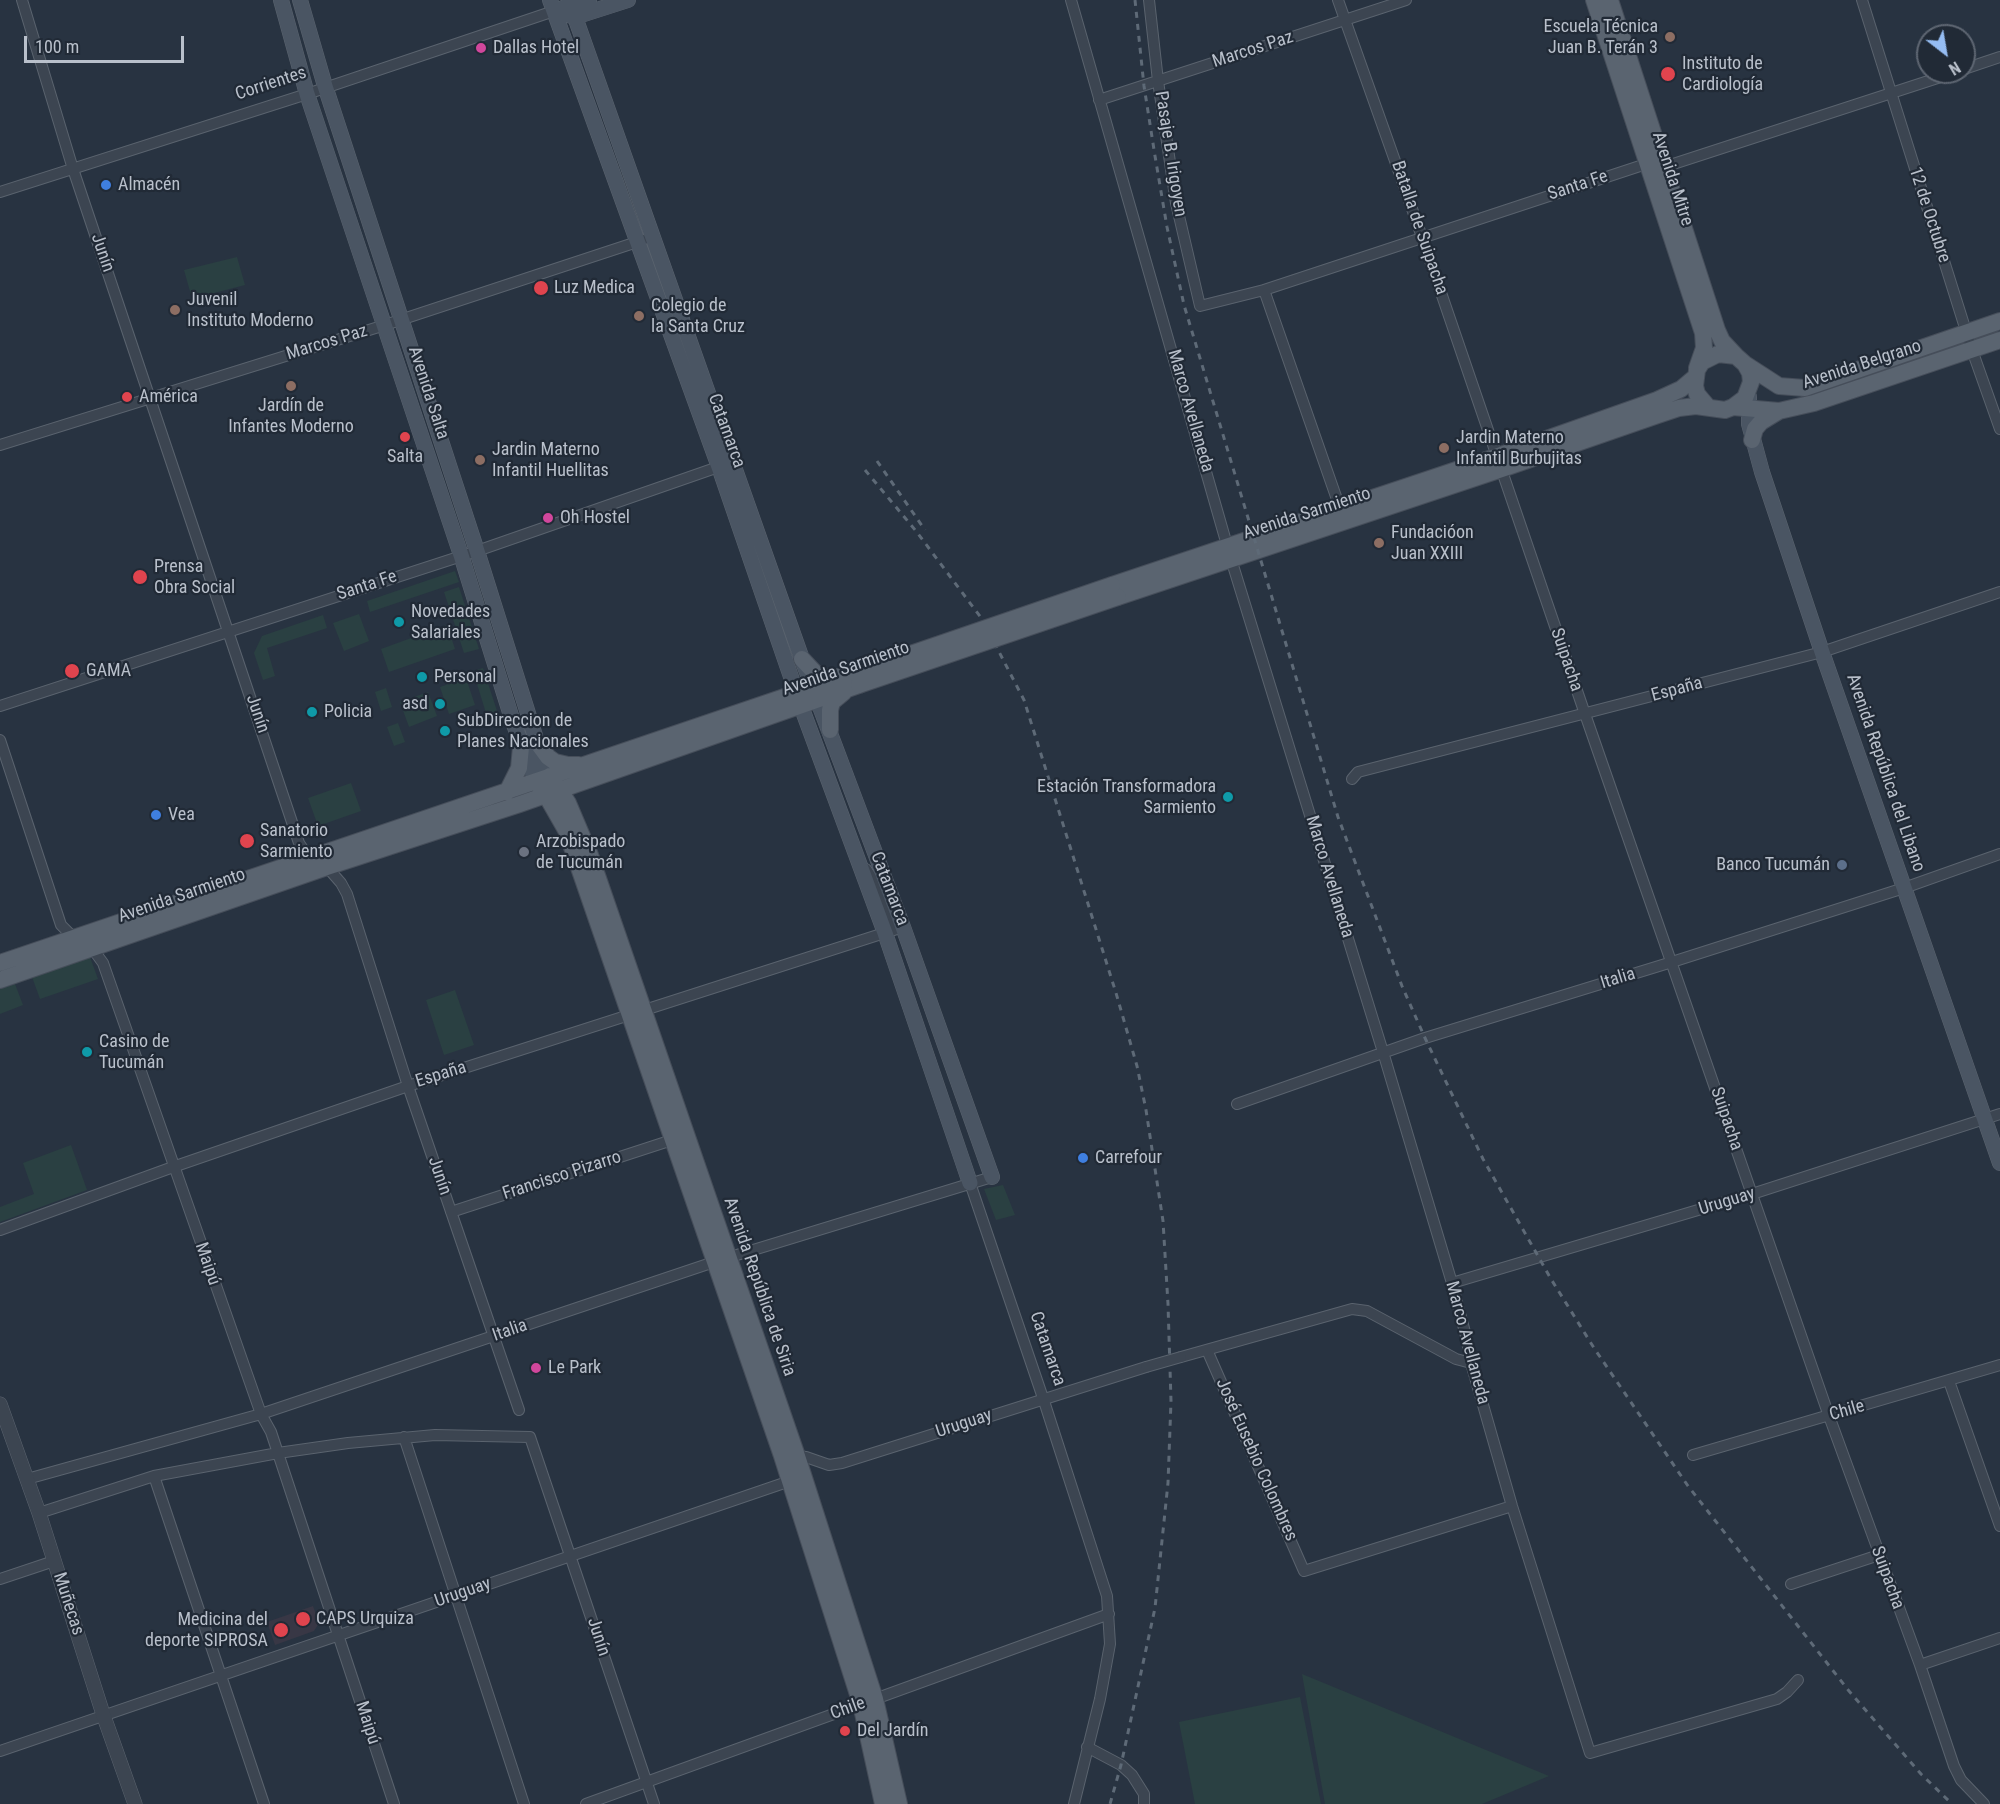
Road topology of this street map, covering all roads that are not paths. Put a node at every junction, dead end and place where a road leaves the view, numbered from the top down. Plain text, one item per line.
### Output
1 (22, 0) edge
2 (281, 0) edge
3 (300, 0) edge
4 (589, 0) edge
5 (628, 0) edge
6 (1071, 0) edge
7 (1149, 0) edge
8 (1338, 0) edge
9 (1406, 0) edge
10 (1594, 0) edge
11 (1610, 0) edge
12 (1862, 0) edge
13 (552, 6) edge
14 (572, 8) edge
15 (1345, 21) junction
16 (2000, 57) edge
17 (1976, 65) edge
18 (1158, 81) junction
19 (1921, 84) edge
20 (325, 86) junction
21 (307, 94) junction
22 (1891, 94) junction
23 (1099, 100) junction
24 (1646, 164) junction
25 (1664, 167) junction
26 (73, 169) junction
27 (0, 192) edge
28 (653, 237) junction
29 (1422, 237) junction
30 (637, 242) junction
31 (1264, 290) junction
32 (1200, 306) joint
33 (401, 320) junction
34 (2000, 321) edge
35 (385, 325) junction
36 (1967, 333) junction
37 (2000, 340) edge
38 (1972, 350) junction
39 (1740, 360) junction
40 (1696, 374) junction
41 (150, 397) junction
42 (1708, 407) junction
43 (1741, 408) junction
44 (1779, 411) junction
45 (2000, 429) edge
46 (1752, 441) junction
47 (0, 445) edge
48 (1500, 462) junction
49 (726, 464) junction
50 (1340, 508) junction
51 (477, 551) junction
52 (1230, 552) junction
53 (461, 555) junction
54 (2000, 592) edge
55 (229, 632) junction
56 (1822, 652) junction
57 (802, 659) junction
58 (851, 681) junction
59 (815, 694) junction
60 (798, 700) junction
61 (0, 706) edge
62 (1585, 714) junction
63 (830, 730) junction
64 (0, 740) edge
65 (529, 744) junction
66 (592, 770) junction
67 (1352, 779) dead end
68 (548, 786) junction
69 (507, 792) junction
70 (520, 804) junction
71 (573, 830) junction
72 (2000, 854) edge
73 (309, 858) junction
74 (327, 867) junction
75 (1904, 888) junction
76 (895, 930) junction
77 (74, 938) junction
78 (92, 948) junction
79 (1672, 962) junction
80 (0, 963) edge
81 (0, 980) edge
82 (636, 1014) junction
83 (1383, 1052) junction
84 (408, 1086) junction
85 (1237, 1104) dead end
86 (2000, 1114) edge
87 (1985, 1120) junction
88 (672, 1140) junction
89 (2000, 1163) edge
90 (173, 1167) junction
91 (992, 1177) joint
92 (970, 1183) junction
93 (1752, 1194) junction
94 (451, 1212) junction
95 (0, 1230) edge
96 (721, 1260) junction
97 (1452, 1283) junction
98 (493, 1337) junction
99 (1207, 1350) junction
100 (1471, 1363) junction
101 (2000, 1365) edge
102 (1948, 1381) junction
103 (1043, 1398) junction
104 (0, 1404) edge
105 (519, 1410) dead end
106 (261, 1414) junction
107 (1829, 1416) junction
108 (404, 1437) junction
109 (278, 1453) junction
110 (1693, 1455) dead end
111 (791, 1468) junction
112 (154, 1476) junction
113 (27, 1479) junction
114 (1512, 1506) junction
115 (39, 1513) junction
116 (2000, 1526) edge
117 (1879, 1555) junction
118 (572, 1557) junction
119 (54, 1561) junction
120 (0, 1579) edge
121 (1791, 1584) dead end
122 (456, 1596) junction
123 (1109, 1614) junction
124 (339, 1635) junction
125 (2000, 1638) edge
126 (1920, 1665) junction
127 (220, 1676) junction
128 (1798, 1680) dead end
129 (868, 1702) junction
130 (103, 1714) junction
131 (1087, 1747) junction
132 (0, 1751) edge
133 (646, 1782) junction
134 (135, 1804) edge
135 (264, 1804) edge
136 (394, 1804) edge
137 (524, 1804) edge
138 (586, 1804) edge
139 (654, 1804) edge
140 (883, 1804) edge
141 (899, 1804) edge
142 (1074, 1804) edge
143 (1144, 1804) edge
144 (1984, 1804) edge

1 - 26 street, Junín
2 - 21 main road, Avenida Salta
3 - 20 main road, Avenida Salta
4 - 14 main road, Corrientes
5 - 14 main road, Corrientes
6 - 23 street, Marco Avellaneda
7 - 18 street, Pasaje B. Irigoyen
8 - 15 street, Batalla de Suipacha
9 - 15 street, Marcos Paz
10 - 24 main road, Avenida Mitre
11 - 25 main road, Avenida Mitre
12 - 22 street, 12 de Octubre
13 - 14 main road, Corrientes
13 - 20 street, Corrientes
13 - 30 main road, Catamarca
14 - 28 main road, Catamarca
15 - 18 street, Marcos Paz
15 - 29 street, Batalla de Suipacha
16 - 17 street
18 - 23 street, Marcos Paz
18 - 32 street, Pasaje B. Irigoyen
19 - 22 street, Santa Fe
20 - 21 street, Corrientes
20 - 33 main road, Avenida Salta
21 - 26 street, Corrientes
21 - 35 main road, Avenida Salta
22 - 25 street, Santa Fe
22 - 36 street, 12 de Octubre
23 - 52 street, Marco Avellaneda
24 - 25 street, Santa Fe
24 - 29 street, Santa Fe
24 - 40 main road, Avenida Mitre
25 - 39 main road, Avenida Mitre
26 - 27 street, Corrientes
26 - 41 street, Junín
28 - 30 street, Marcos Paz
28 - 49 main road, Catamarca
29 - 31 street, Santa Fe
29 - 48 street, Batalla de Suipacha
30 - 33 street, Marcos Paz
30 - 49 main road, Catamarca
31 - 32 street, Santa Fe
31 - 50 street
33 - 35 street, Marcos Paz
33 - 51 main road, Avenida Salta
34 - 36 main road, Avenida Belgrano
35 - 41 street, Marcos Paz
35 - 53 main road, Avenida Salta
36 - 38 street, 12 de Octubre
36 - 39 main road, Avenida Belgrano
37 - 38 main road, Avenida Belgrano
38 - 44 main road, Avenida Belgrano
38 - 45 street, 12 de Octubre
39 - 40 main road
39 - 43 main road
40 - 42 main road
40 - 48 main road, Avenida Sarmiento
41 - 47 street, Marcos Paz
41 - 55 street, Junín
42 - 43 main road
42 - 48 main road, Avenida Sarmiento
43 - 44 main road, Avenida Belgrano
43 - 46 main road, Avenida República del Libano
44 - 46 main road
46 - 56 main road, Avenida República del Libano
48 - 50 main road, Avenida Sarmiento
48 - 52 main road, Avenida Sarmiento
48 - 62 street, Suipacha
49 - 51 street, Santa Fe
49 - 57 main road, Catamarca
49 - 60 main road, Catamarca
50 - 52 main road, Avenida Sarmiento
51 - 53 street, Santa Fe
51 - 65 main road, Avenida Salta
52 - 58 main road, Avenida Sarmiento, bridge
52 - 83 street, Marco Avellaneda
53 - 55 street, Santa Fe
53 - 65 main road, Avenida Salta
54 - 56 street, España
55 - 61 street, Santa Fe
55 - 73 street, Junín
56 - 62 street, España
56 - 75 main road, Avenida República del Libano
57 - 58 main road
57 - 59 main road, Catamarca
58 - 59 main road, Avenida Sarmiento
58 - 63 main road
59 - 60 main road, Avenida Sarmiento
59 - 63 main road, Catamarca
60 - 66 main road, Avenida Sarmiento
60 - 76 main road, Catamarca
62 - 67 street, España
62 - 79 street, Suipacha
63 - 76 main road, Catamarca
64 - 77 street, Maipú
65 - 66 main road
65 - 68 main road, Avenida Salta
65 - 69 main road
66 - 68 main road, Avenida Sarmiento
66 - 71 main road
68 - 69 main road, Avenida Sarmiento
68 - 70 main road, Avenida Sarmiento
68 - 71 main road, Avenida República de Siria
69 - 73 main road, Avenida Sarmiento
70 - 71 main road
70 - 74 main road, Avenida Sarmiento
71 - 82 main road, Avenida República de Siria
72 - 75 street, Italia
73 - 74 street, Junín
73 - 77 main road, Avenida Sarmiento
74 - 78 main road, Avenida Sarmiento
74 - 84 street, Junín
75 - 79 street, Italia
75 - 87 main road, Avenida República del Libano
76 - 82 street, España
76 - 91 main road, Catamarca
76 - 92 main road, Catamarca
77 - 78 street, Maipú
77 - 80 main road, Avenida Sarmiento
78 - 81 main road, Avenida Sarmiento
78 - 90 street, Maipú
79 - 83 street, Italia
79 - 93 street, Suipacha
82 - 84 street, España
82 - 88 main road, Avenida República de Siria
82 - 96 main road, Avenida República de Siria
83 - 85 street, Italia
83 - 97 street, Marco Avellaneda
84 - 90 street, España
84 - 94 street, Junín
86 - 87 street, Uruguay
87 - 89 main road, Avenida República del Libano
87 - 93 street, Uruguay
88 - 94 street, Francisco Pizarro
88 - 96 main road, Avenida República de Siria
90 - 95 street, España
90 - 106 street, Maipú
91 - 92 street, Italia
92 - 96 street, Italia
92 - 103 street, Catamarca
93 - 97 street, Uruguay
93 - 107 street, Suipacha
94 - 98 street, Junín
96 - 98 street, Italia
96 - 111 main road, Avenida República de Siria
97 - 100 street, Marco Avellaneda
98 - 105 street, Junín
98 - 106 street, Italia
99 - 100 street
99 - 103 street, Uruguay, bridge
99 - 114 street, José Eusebio Colombres
100 - 114 street, Marco Avellaneda
101 - 102 street, Chile
102 - 107 street, Chile
102 - 116 street
103 - 111 street, Uruguay
103 - 123 street, Catamarca
104 - 113 street, Muñecas
106 - 109 street, Maipú
106 - 113 street, Italia
107 - 110 street, Chile
107 - 117 street, Suipacha
108 - 109 street
108 - 118 street, Junín
108 - 122 street
109 - 112 street
109 - 124 street, Maipú
111 - 118 street, Uruguay
111 - 129 main road, Avenida República de Siria
111 - 129 main road, Avenida República de Siria
112 - 115 street
112 - 127 street
113 - 115 street, Muñecas
114 - 128 street, Marco Avellaneda
115 - 119 street, Muñecas
117 - 121 street
117 - 126 street, Suipacha
118 - 122 street, Uruguay
118 - 133 street, Junín
119 - 120 street
119 - 130 street, Muñecas
122 - 124 street, Uruguay
122 - 137 street
123 - 129 street, Chile
123 - 131 street, Catamarca
124 - 127 street, Uruguay
124 - 136 street, Maipú
125 - 126 street
126 - 144 street, Suipacha
127 - 130 street, Uruguay
127 - 135 street
129 - 133 street, Chile
129 - 140 main road, Avenida República de Siria
129 - 141 main road, Avenida República de Siria
130 - 132 street, Uruguay
130 - 134 street, Muñecas
131 - 142 street, Catamarca
131 - 143 street
133 - 138 street, Chile
133 - 139 street, Junín

